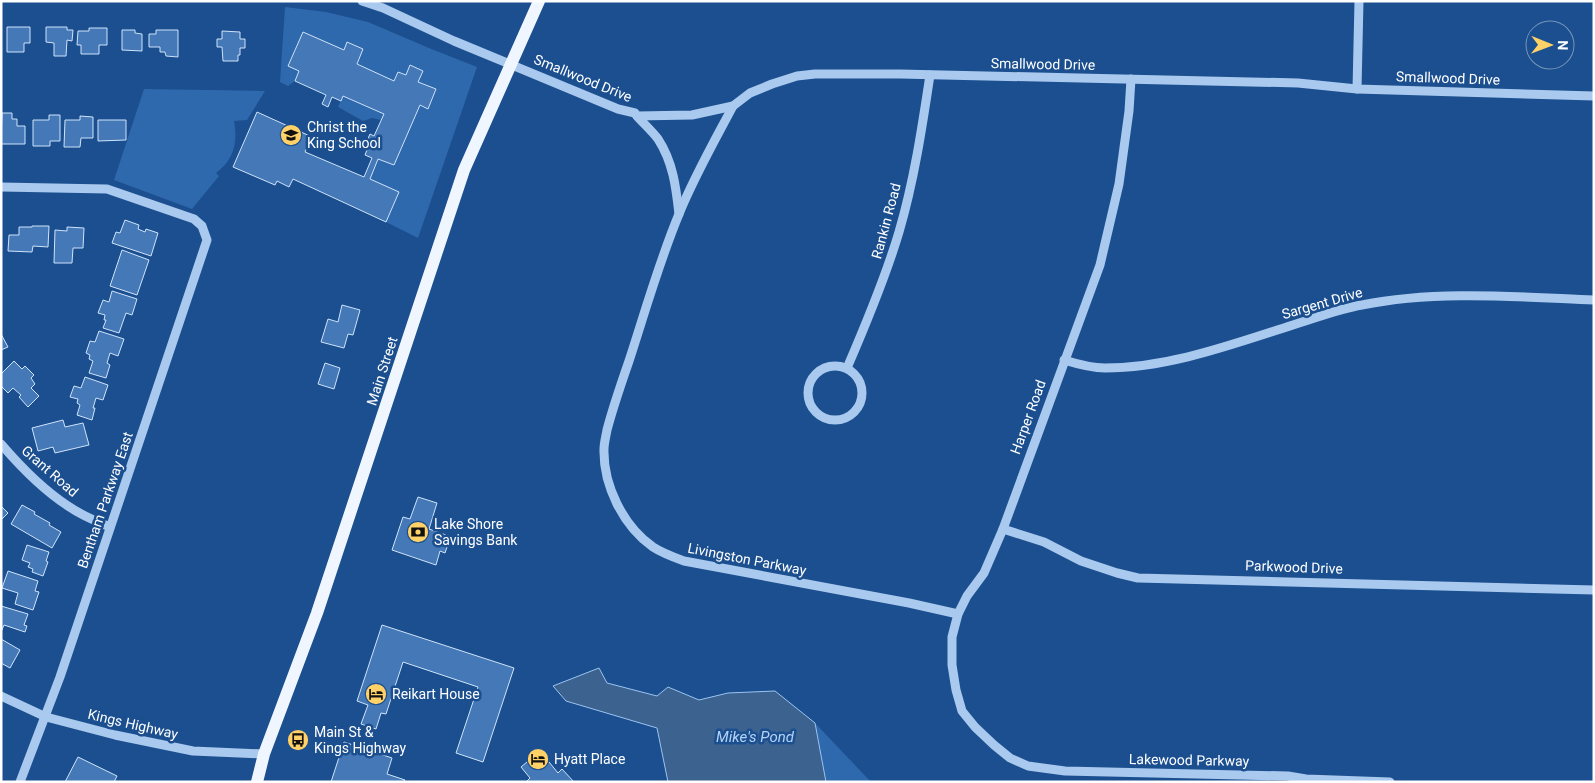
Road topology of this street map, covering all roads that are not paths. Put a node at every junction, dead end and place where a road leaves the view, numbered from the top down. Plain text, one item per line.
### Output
1 (362, 1) edge
2 (539, 1) edge
3 (1359, 1) edge
4 (512, 64) junction
5 (930, 75) junction
6 (1131, 79) junction
7 (1357, 89) junction
8 (1594, 96) edge
9 (733, 106) junction
10 (637, 116) junction
11 (1, 187) edge
12 (679, 214) junction
13 (1594, 300) edge
14 (1064, 360) junction
15 (847, 368) junction
16 (1, 444) edge
17 (110, 527) junction
18 (1003, 528) junction
19 (1594, 590) edge
20 (958, 614) junction
21 (1, 696) edge
22 (46, 717) junction
23 (994, 746) joint
24 (264, 754) junction
25 (20, 782) edge
26 (249, 782) edge
27 (256, 782) edge
28 (1390, 782) edge

1 - 4 street, Smallwood Drive
2 - 4 main road, Main Street
3 - 7 street
4 - 10 street, Smallwood Drive
4 - 24 main road, Main Street
5 - 6 street, Smallwood Drive
5 - 9 street, Smallwood Drive
5 - 15 street, Rankin Road
6 - 7 street, Smallwood Drive
6 - 14 street, Harper Road
7 - 8 street, Smallwood Drive
9 - 10 street, Smallwood Drive
9 - 12 street, Livingston Parkway
10 - 12 street, Livingston Parkway
11 - 17 street, Bentham Parkway East
12 - 20 street, Livingston Parkway
13 - 14 street, Sargent Drive
14 - 18 street, Harper Road
15 - 15 street
16 - 17 street, Grant Road
17 - 22 street, Bentham Parkway East
18 - 19 street, Parkwood Drive
18 - 20 street, Harper Road
20 - 23 street, Harper Road
21 - 22 street, Kings Highway
22 - 24 street, Kings Highway
22 - 25 street, Bentham Parkway East
23 - 28 street, Lakewood Parkway
24 - 26 main road, Main Street
24 - 27 main road, Main Street

